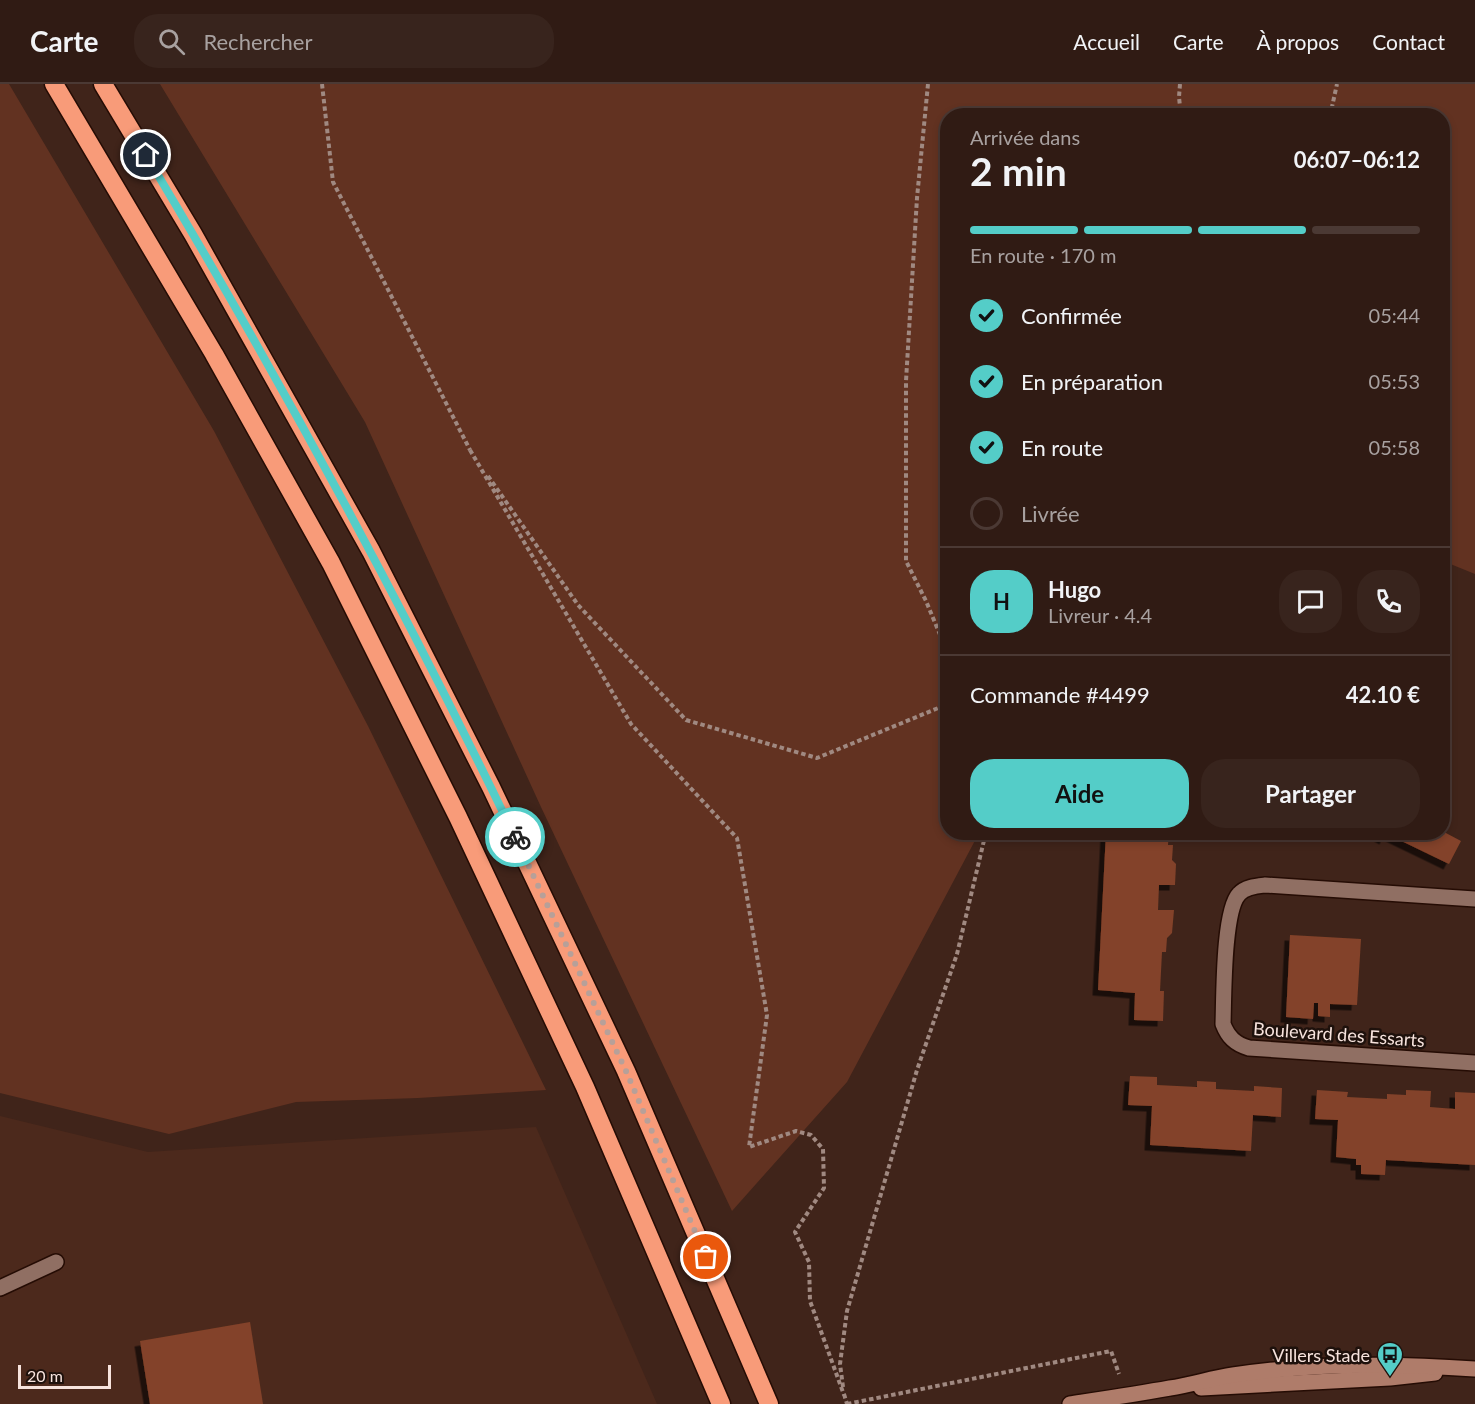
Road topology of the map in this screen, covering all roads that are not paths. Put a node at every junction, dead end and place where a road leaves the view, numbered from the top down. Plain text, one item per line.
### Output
1 (54, 84) edge
2 (103, 84) edge
3 (1475, 899) edge
4 (1475, 1063) edge
5 (56, 1262) dead end
6 (0, 1288) edge
7 (1171, 1388) junction
8 (721, 1404) edge
9 (769, 1404) edge
10 (1070, 1404) edge

1 - 8 highway
2 - 9 highway
3 - 4 street, Boulevard des Essarts
5 - 6 street
7 - 7 main road
7 - 10 main road

